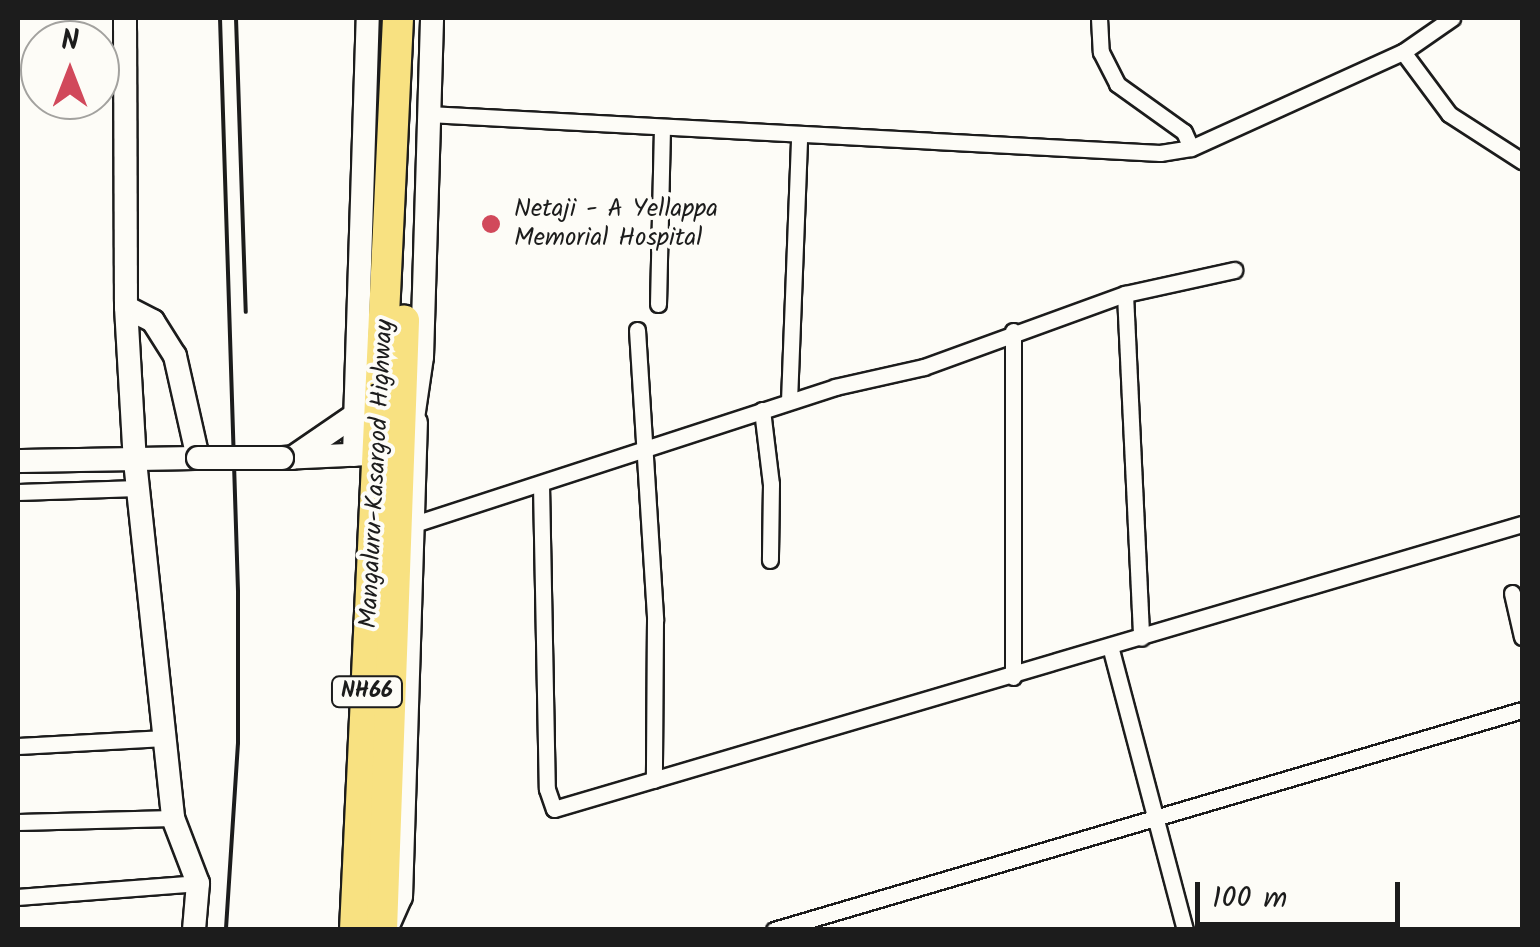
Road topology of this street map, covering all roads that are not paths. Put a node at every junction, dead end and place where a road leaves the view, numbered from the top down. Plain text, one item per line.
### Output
1 (125, 18) edge
2 (368, 18) edge
3 (398, 18) edge
4 (416, 18) edge
5 (432, 18) edge
6 (1099, 18) edge
7 (1452, 18) edge
8 (1403, 52) junction
9 (428, 114) junction
10 (662, 129) junction
11 (799, 136) junction
12 (1191, 148) junction
13 (1522, 161) edge
14 (1234, 270) dead end
15 (396, 286) junction
16 (1125, 294) junction
17 (658, 304) dead end
18 (126, 307) junction
19 (638, 330) dead end
20 (1013, 331) junction
21 (789, 401) junction
22 (762, 410) junction
23 (355, 414) junction
24 (416, 422) junction
25 (640, 452) junction
26 (377, 453) junction
27 (198, 458) junction
28 (287, 458) junction
29 (136, 460) junction
30 (18, 462) edge
31 (541, 485) junction
32 (138, 488) junction
33 (18, 492) edge
34 (1522, 524) edge
35 (407, 526) junction
36 (770, 560) dead end
37 (1512, 593) dead end
38 (1522, 637) edge
39 (1141, 638) junction
40 (1110, 646) junction
41 (1013, 677) junction
42 (1522, 710) edge
43 (165, 738) junction
44 (18, 746) edge
45 (654, 780) junction
46 (1158, 815) junction
47 (174, 818) junction
48 (18, 822) edge
49 (198, 882) junction
50 (18, 897) edge
51 (194, 930) edge
52 (355, 930) edge
53 (384, 930) edge
54 (774, 930) edge
55 (1185, 930) edge

1 - 18 street
2 - 23 street
3 - 15 highway, Mangaluru-Kasargod Highway / NH66
4 - 15 highway, Mangaluru-Kasargod Highway / NH66
5 - 9 street
6 - 12 street
7 - 8 street
8 - 12 street
8 - 13 street
9 - 10 street
9 - 24 street
10 - 11 street
10 - 17 street
11 - 12 street
11 - 21 street
14 - 16 street
15 - 26 highway, Mangaluru-Kasargod Highway / NH66
16 - 20 street
16 - 39 street
18 - 27 street
18 - 29 street
19 - 25 street
20 - 21 street
20 - 41 street
21 - 22 street
22 - 25 street
22 - 36 street
23 - 26 street
23 - 28 street
24 - 26 street
24 - 35 street
25 - 31 street
25 - 45 street
26 - 28 street
26 - 35 highway, Mangaluru-Kasargod Highway / NH66
26 - 52 highway, Mangaluru-Kasargod Highway / NH66
27 - 28 street, bridge
27 - 29 street
29 - 30 street
29 - 32 street
31 - 35 street
31 - 45 street
32 - 33 street
32 - 43 street
34 - 39 street
35 - 53 highway, Mangaluru-Kasargod Highway / NH66
37 - 38 street
39 - 40 street
40 - 41 street
40 - 46 street
41 - 45 street
42 - 46 street
43 - 44 street
43 - 47 street
46 - 54 street
46 - 55 street
47 - 48 street
47 - 49 street
49 - 50 street
49 - 51 street

